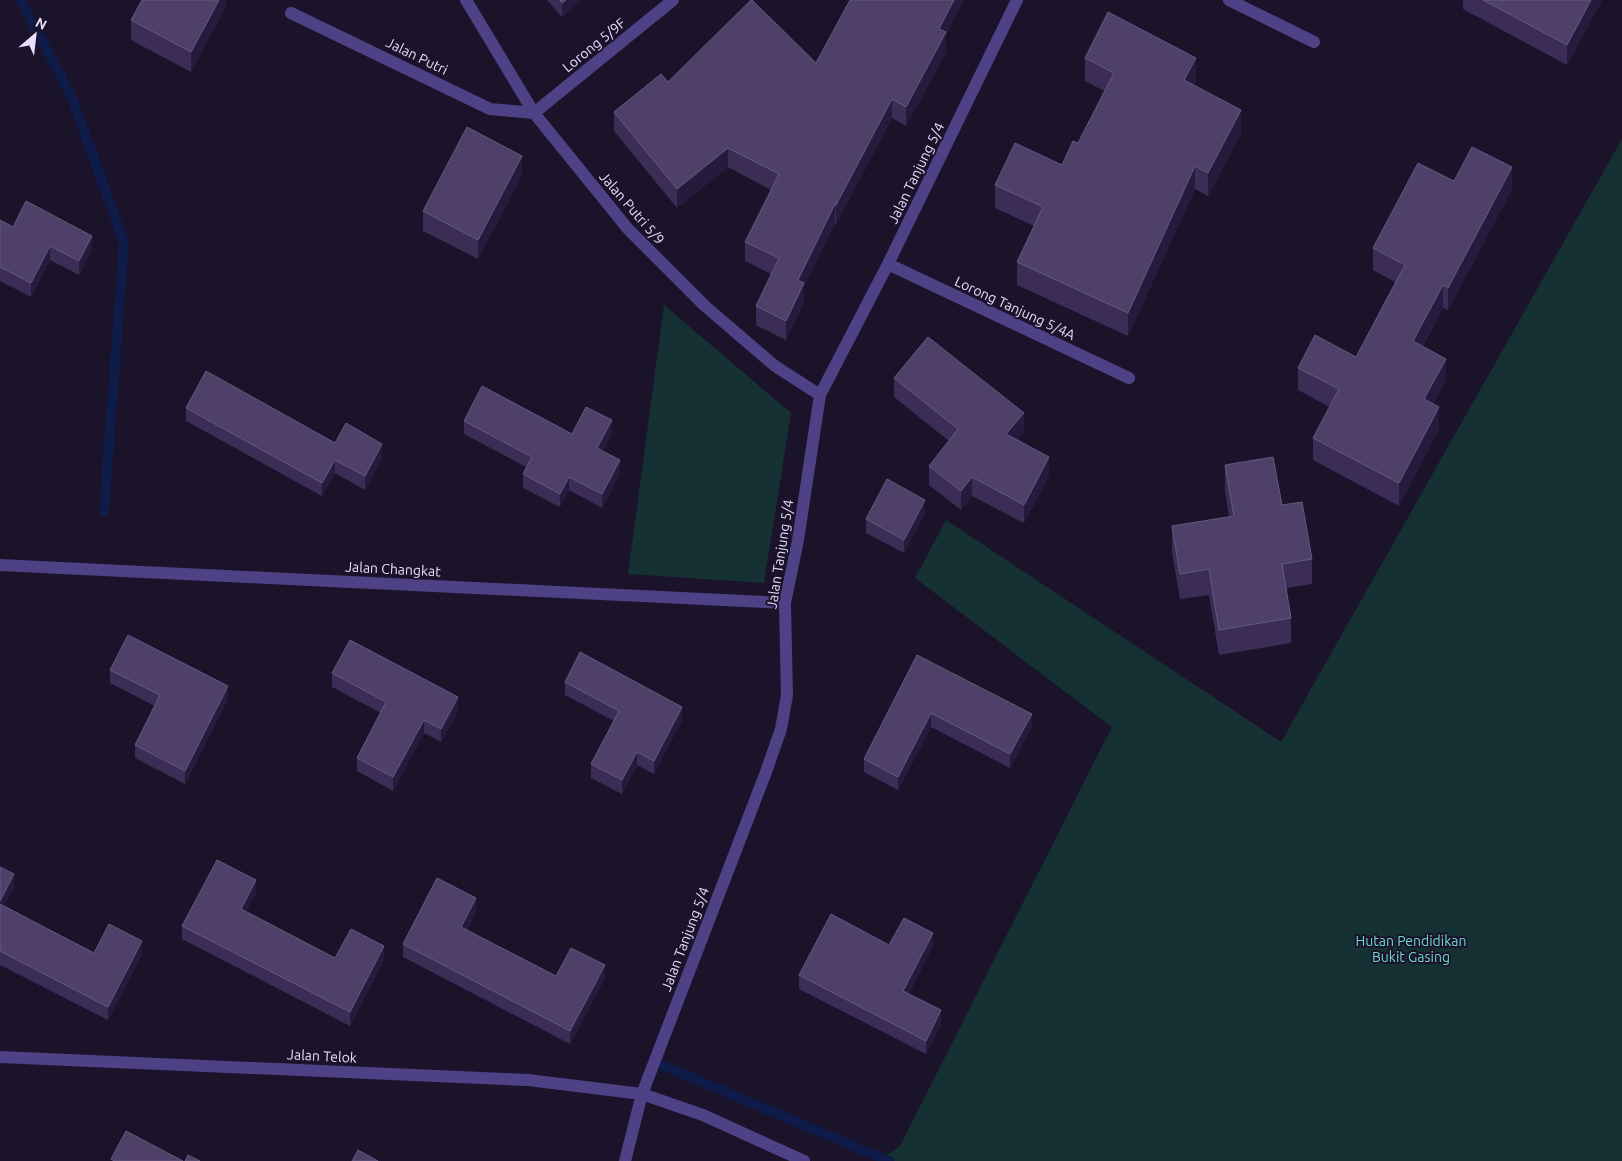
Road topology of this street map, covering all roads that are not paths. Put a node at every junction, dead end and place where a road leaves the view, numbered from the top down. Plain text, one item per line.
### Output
1 (466, 0) edge
2 (673, 0) edge
3 (1017, 0) edge
4 (1228, 0) edge
5 (291, 12) dead end
6 (1314, 42) dead end
7 (534, 112) junction
8 (888, 264) junction
9 (1129, 378) dead end
10 (820, 396) junction
11 (0, 565) edge
12 (785, 604) junction
13 (0, 1057) edge
14 (642, 1094) junction
15 (625, 1161) edge
16 (804, 1161) edge

1 - 7 street, Jalan Putri 5/9
2 - 7 street, Lorong 5/9F
3 - 8 street, Jalan Tanjung 5/4
4 - 6 street
5 - 7 street, Jalan Putri
7 - 10 street, Jalan Putri 5/9
8 - 9 street, Lorong Tanjung 5/4A
8 - 10 street, Jalan Tanjung 5/4
10 - 12 street, Jalan Tanjung 5/4
11 - 12 street, Jalan Changkat
12 - 14 street, Jalan Tanjung 5/4
13 - 14 street, Jalan Telok
14 - 15 street, Jalan Tanjung 5/4
14 - 16 street, Jalan Telok

